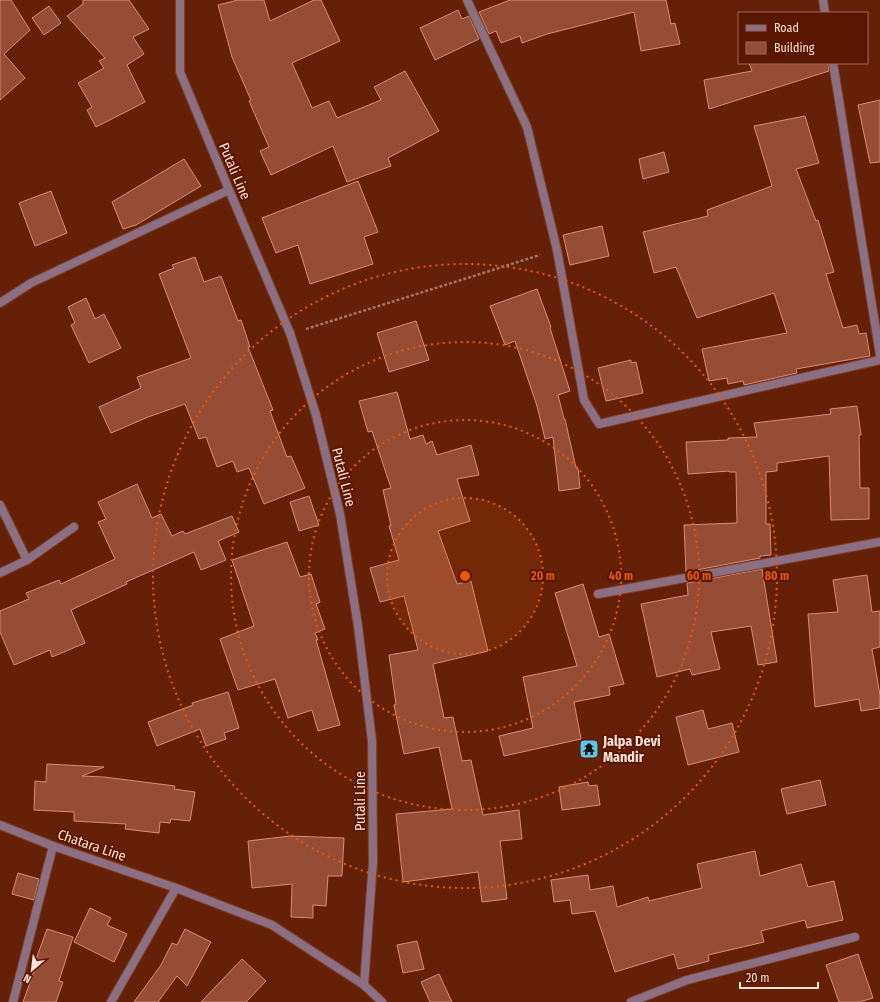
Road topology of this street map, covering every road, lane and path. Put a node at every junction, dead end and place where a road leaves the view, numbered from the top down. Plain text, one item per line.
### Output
1 (180, 0) edge
2 (467, 0) edge
3 (823, 0) edge
4 (825, 12) edge
5 (833, 64) edge
6 (229, 190) junction
7 (557, 250) junction
8 (0, 303) edge
9 (290, 333) junction
10 (880, 355) edge
11 (880, 360) edge
12 (0, 505) edge
13 (74, 527) dead end
14 (880, 542) edge
15 (27, 560) junction
16 (0, 572) edge
17 (598, 594) dead end
18 (0, 825) edge
19 (53, 846) junction
20 (176, 888) junction
21 (854, 937) dead end
22 (364, 985) junction
23 (13, 1002) edge
24 (111, 1002) edge
25 (382, 1002) edge
26 (631, 1002) edge

1 - 6 street, Putali Line
2 - 7 street
3 - 4 street
5 - 10 street
6 - 8 street
6 - 9 street, Putali Line
7 - 9 path
7 - 11 street
9 - 22 street, Putali Line
12 - 15 street
13 - 15 street
14 - 17 street
15 - 16 street
18 - 19 street, Chatara Line
19 - 20 street, Chatara Line
19 - 23 street
20 - 22 street, Chatara Line
20 - 24 street
21 - 26 street
22 - 25 street, Chatara Line

